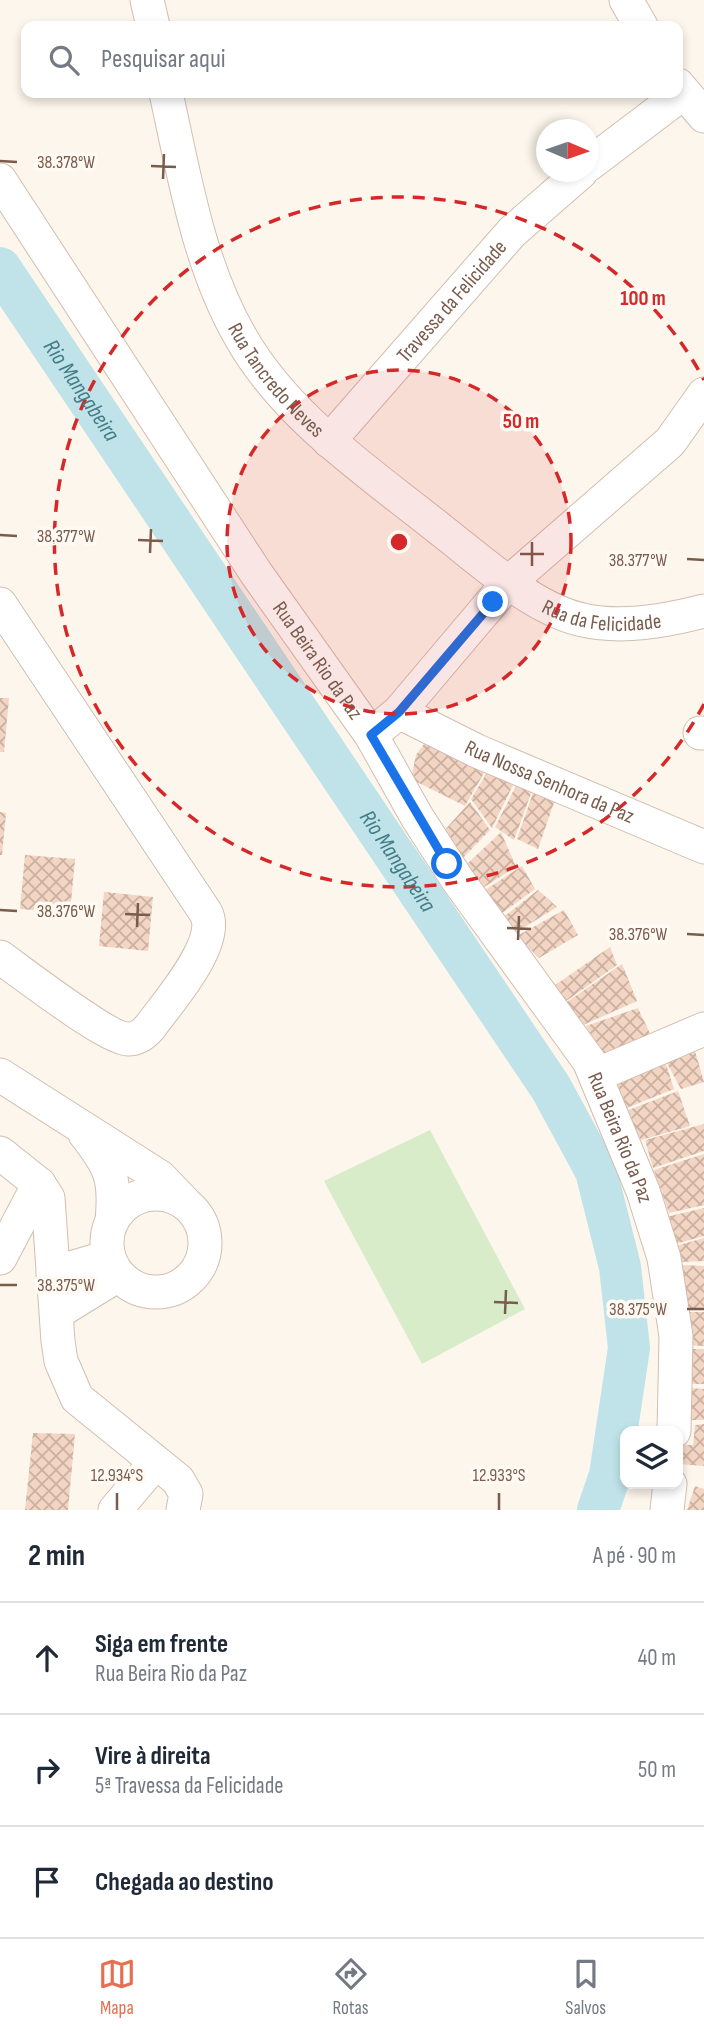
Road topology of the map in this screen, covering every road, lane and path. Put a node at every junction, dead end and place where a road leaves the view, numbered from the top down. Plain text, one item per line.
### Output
1 (147, 0) edge
2 (626, 0) edge
3 (152, 21) edge
4 (638, 21) edge
5 (167, 98) edge
6 (688, 98) edge
7 (599, 158) edge
8 (0, 180) edge
9 (570, 182) edge
10 (704, 394) edge
11 (329, 441) junction
12 (508, 583) junction
13 (704, 611) edge
14 (3, 616) edge
15 (399, 712) junction
16 (371, 735) junction
17 (704, 847) edge
18 (0, 957) edge
19 (704, 1029) edge
20 (0, 1075) edge
21 (596, 1075) junction
22 (75, 1121) junction
23 (0, 1153) edge
24 (39, 1184) junction
25 (184, 1202) junction
26 (111, 1222) junction
27 (0, 1258) edge
28 (113, 1266) junction
29 (53, 1273) junction
30 (58, 1312) junction
31 (674, 1426) edge
32 (155, 1463) junction
33 (669, 1489) edge
34 (115, 1510) edge
35 (183, 1510) edge
36 (667, 1510) edge

1 - 3 street
2 - 4 street
5 - 11 street, Rua Tancredo Neves
6 - 7 street
8 - 16 street, Rua Beira Rio da Paz
9 - 11 street, Travessa da Felicidade
10 - 12 street
11 - 12 street, Rua Tancredo Neves
12 - 13 street, Rua da Felicidade
12 - 15 street
14 - 18 street
15 - 16 street
15 - 17 street, Rua Nossa Senhora da Paz
16 - 21 street, Rua Beira Rio da Paz
19 - 21 street
20 - 22 street
21 - 31 street, Rua Beira Rio da Paz
22 - 25 street
22 - 26 street
23 - 24 street
24 - 27 street
24 - 29 street
25 - 26 street
25 - 28 street
26 - 28 street
28 - 29 street
28 - 30 street
29 - 30 street
30 - 32 street
32 - 34 street
32 - 35 street
33 - 36 street

